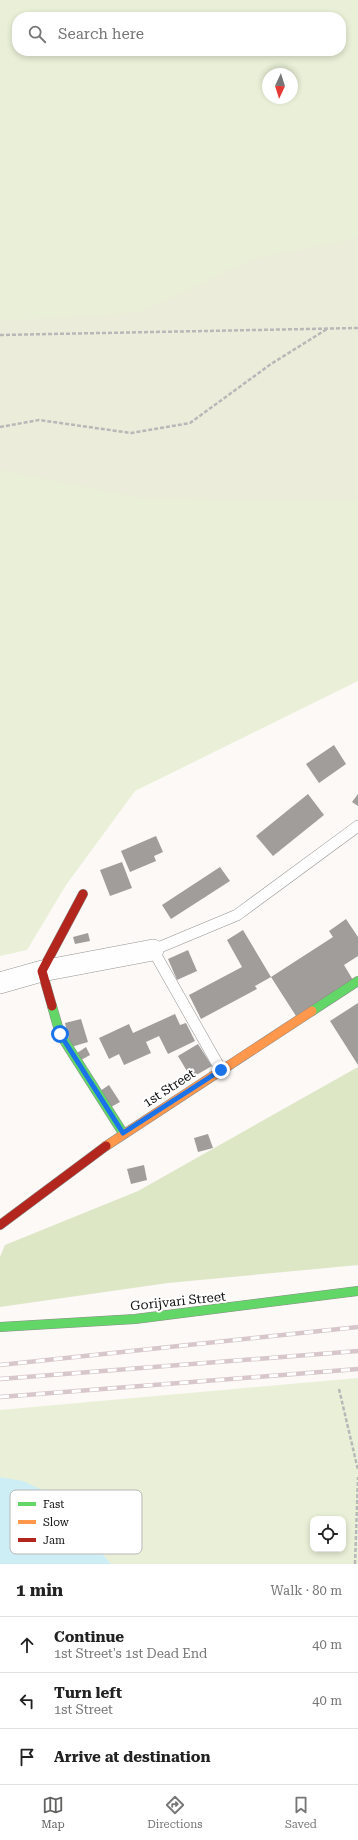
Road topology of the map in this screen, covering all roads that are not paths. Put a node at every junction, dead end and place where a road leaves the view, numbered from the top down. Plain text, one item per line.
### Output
1 (358, 826) edge
2 (83, 894) dead end
3 (153, 950) junction
4 (42, 971) junction
5 (358, 981) edge
6 (0, 983) edge
7 (221, 1070) junction
8 (123, 1133) junction
9 (0, 1225) edge
10 (358, 1291) edge
11 (0, 1327) edge

1 - 3 lane
2 - 4 street
3 - 4 street
3 - 7 lane
4 - 6 street
4 - 8 street
5 - 7 street, 1st Street
7 - 8 street, 1st Street
8 - 9 street, 1st Street
10 - 11 street, Gorijvari Street

